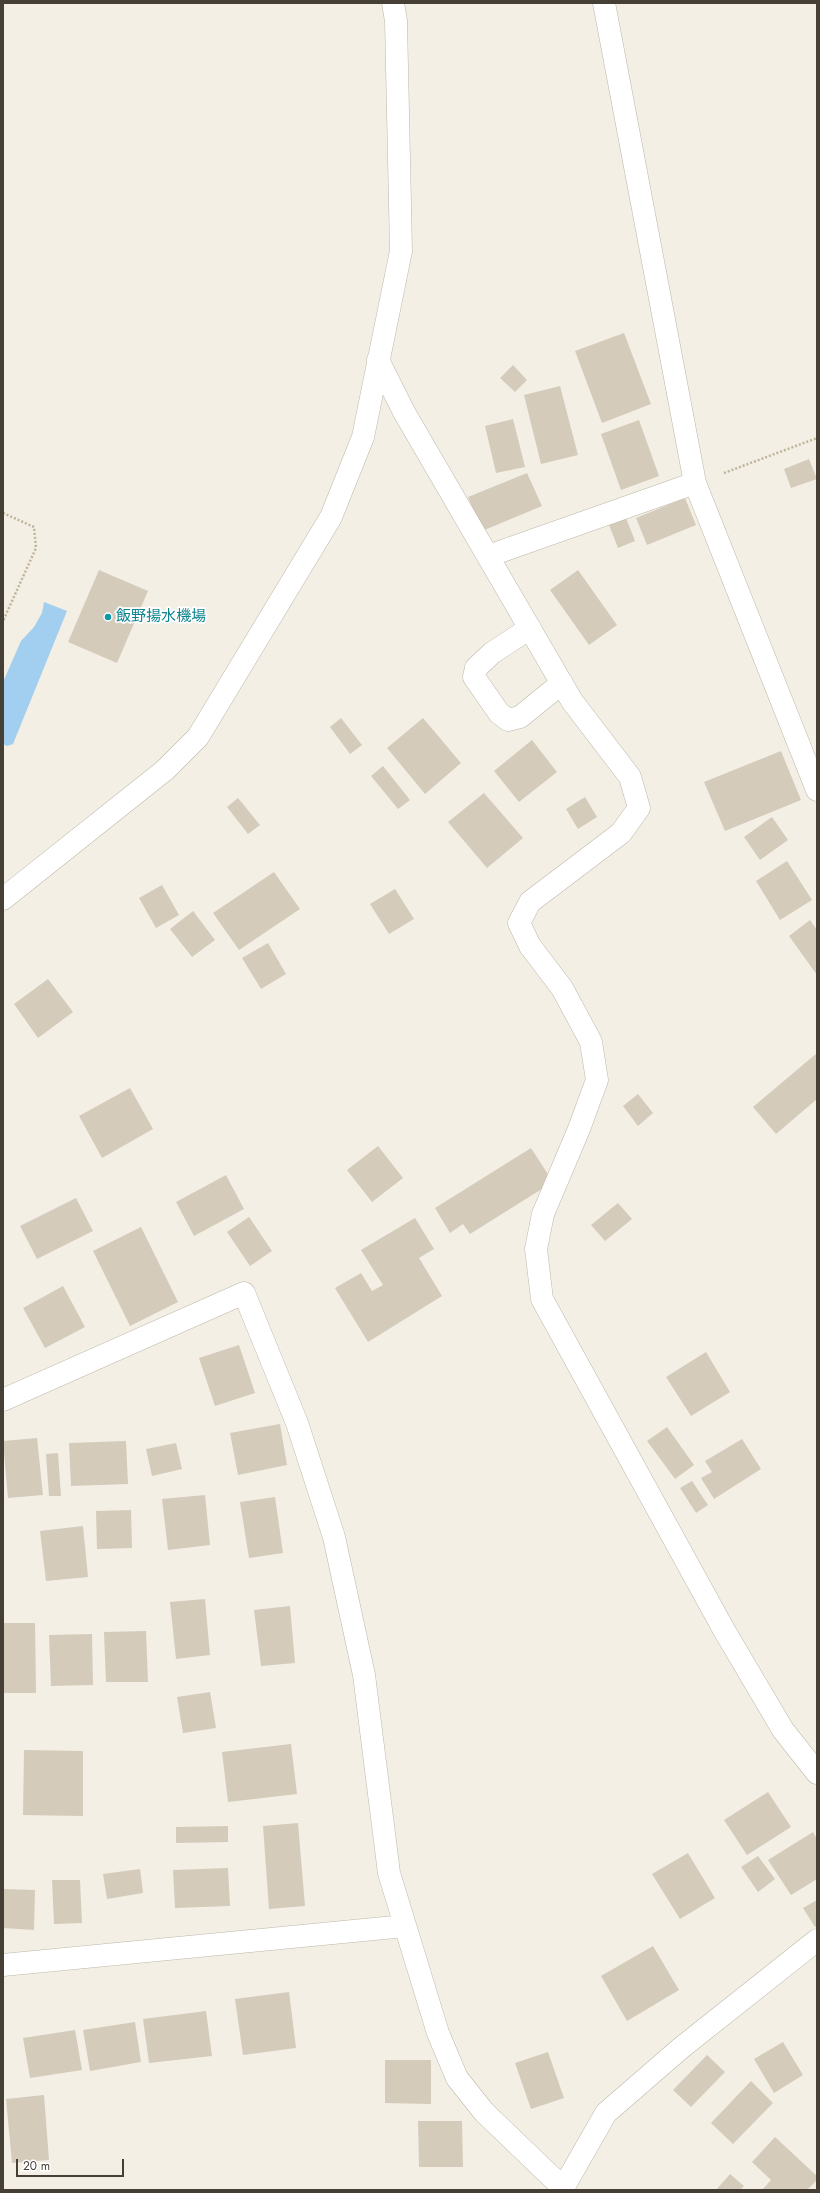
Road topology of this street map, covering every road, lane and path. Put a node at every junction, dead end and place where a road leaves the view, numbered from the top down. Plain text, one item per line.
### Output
1 (393, 3) edge
2 (604, 3) edge
3 (378, 360) junction
4 (817, 438) edge
5 (695, 483) junction
6 (3, 513) edge
7 (488, 556) junction
8 (3, 621) edge
9 (530, 628) junction
10 (562, 683) junction
11 (817, 790) edge
12 (3, 899) edge
13 (3, 1400) edge
14 (817, 1773) edge
15 (405, 1926) junction
16 (817, 1940) edge
17 (3, 1965) edge
18 (562, 2189) edge

1 - 3 street
2 - 5 street
3 - 7 street
3 - 12 street
4 - 5 path
5 - 7 street
5 - 11 street
6 - 8 path
7 - 9 street
9 - 10 street
9 - 10 street
10 - 14 street
13 - 15 street
15 - 17 street
15 - 18 street
16 - 18 street

